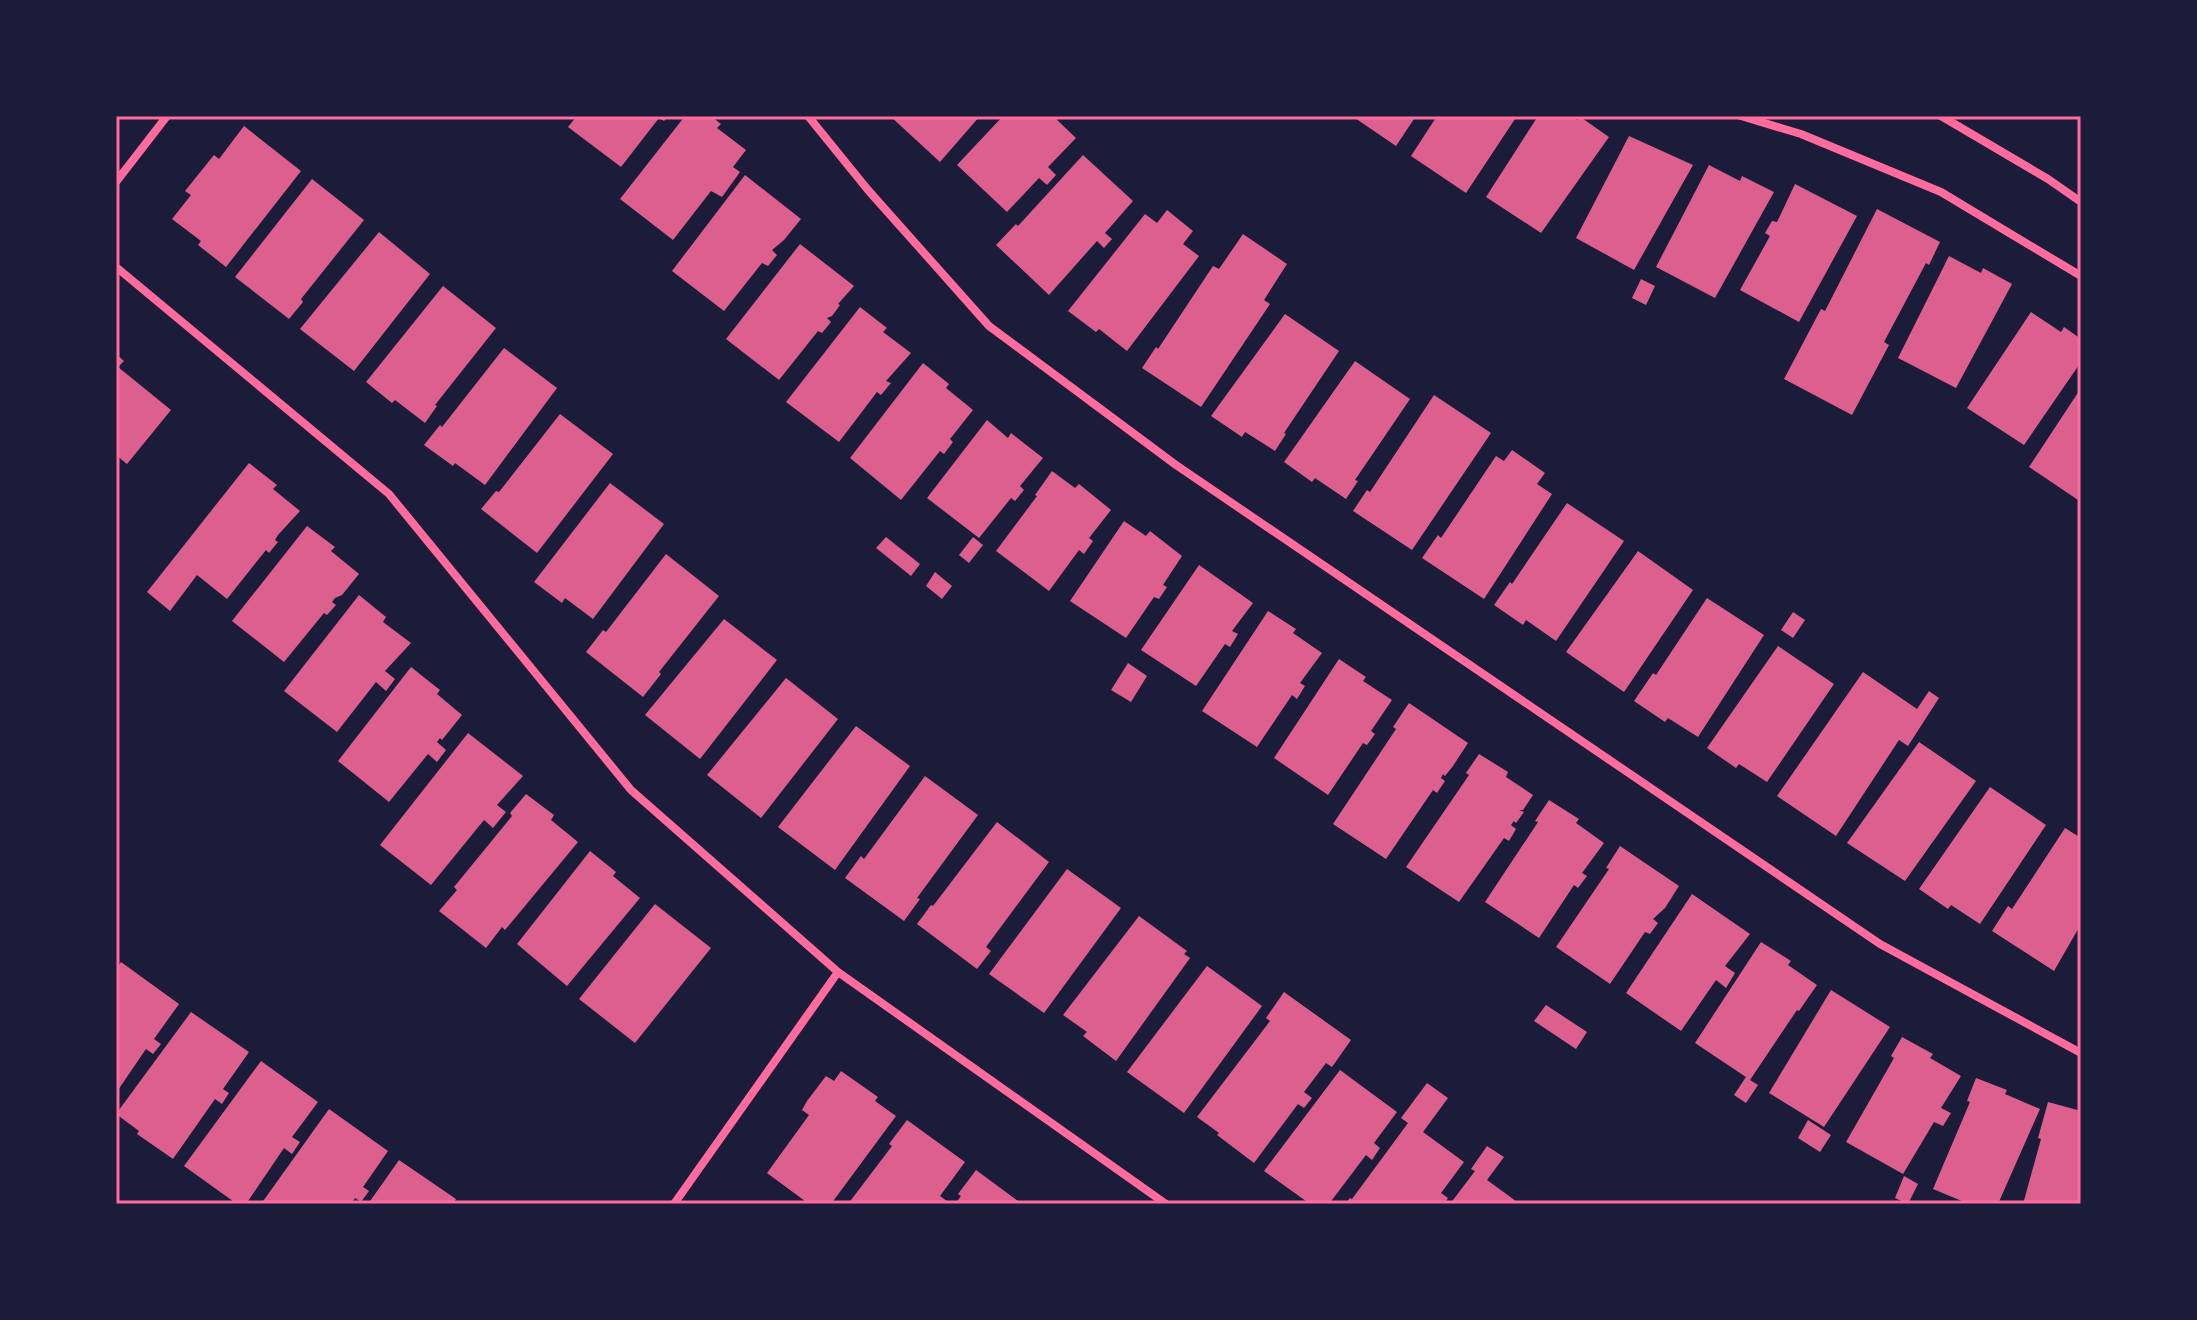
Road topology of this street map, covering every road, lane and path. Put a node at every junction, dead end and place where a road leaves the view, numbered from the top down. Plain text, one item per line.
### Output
1 (167, 116) edge
2 (808, 116) edge
3 (1741, 116) edge
4 (1941, 116) edge
5 (116, 182) edge
6 (2081, 202) edge
7 (116, 267) edge
8 (2081, 276) edge
9 (838, 972) junction
10 (2081, 1053) edge
11 (674, 1204) edge
12 (1166, 1204) edge

1 - 5 street
2 - 10 street
3 - 8 street
4 - 6 street
7 - 9 street
9 - 11 street
9 - 12 street

